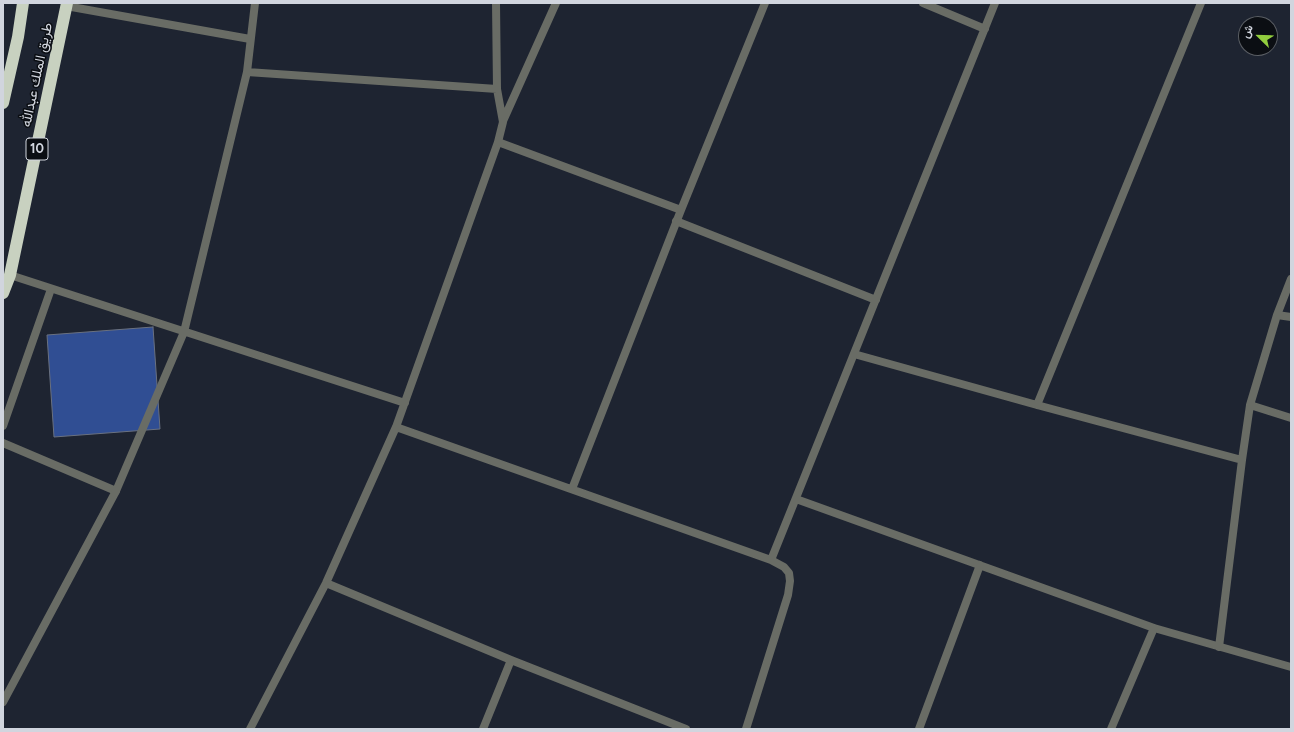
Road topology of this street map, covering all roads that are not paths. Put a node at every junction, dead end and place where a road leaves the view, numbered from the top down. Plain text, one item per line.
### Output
1 (23, 3) edge
2 (255, 3) edge
3 (496, 3) edge
4 (556, 3) edge
5 (765, 3) edge
6 (922, 3) edge
7 (995, 3) edge
8 (1201, 3) edge
9 (67, 5) edge
10 (985, 29) junction
11 (250, 39) junction
12 (246, 72) junction
13 (5, 86) edge
14 (497, 89) junction
15 (3, 102) edge
16 (503, 122) junction
17 (498, 142) junction
18 (681, 210) junction
19 (676, 222) junction
20 (10, 275) junction
21 (1291, 279) edge
22 (51, 289) junction
23 (3, 293) edge
24 (876, 300) junction
25 (1277, 315) junction
26 (1291, 317) edge
27 (184, 332) junction
28 (854, 354) junction
29 (405, 403) junction
30 (1037, 405) junction
31 (1250, 405) junction
32 (1291, 418) edge
33 (3, 426) edge
34 (396, 427) junction
35 (3, 444) edge
36 (1242, 460) junction
37 (572, 490) junction
38 (116, 491) junction
39 (796, 499) junction
40 (771, 560) junction
41 (980, 565) junction
42 (326, 583) junction
43 (1154, 628) junction
44 (1219, 647) junction
45 (511, 660) junction
46 (1291, 667) edge
47 (3, 702) edge
48 (250, 729) edge
49 (483, 729) edge
50 (686, 729) edge
51 (746, 729) edge
52 (919, 729) edge
53 (1111, 729) edge

1 - 13 highway, طريق الملك عبدالله
2 - 11 street
3 - 14 street
4 - 16 street
5 - 18 street
6 - 10 street
7 - 10 street
8 - 30 street
9 - 11 street
9 - 20 highway, طريق الملك عبدالله / 10
10 - 24 street
11 - 12 street
12 - 14 street
12 - 27 street
13 - 15 highway, طريق الملك عبدالله
14 - 16 street
16 - 17 street
17 - 18 street
17 - 29 street
18 - 19 street
19 - 24 street
19 - 37 street
20 - 22 street
20 - 23 highway, طريق الملك عبدالله / 10
21 - 25 street
22 - 27 street
22 - 33 street
24 - 28 street
25 - 26 street
25 - 31 street
27 - 29 street
27 - 38 street
28 - 30 street
28 - 39 street
29 - 34 street
30 - 36 street
31 - 32 street
31 - 36 street
34 - 37 street
34 - 42 street
35 - 38 street
36 - 44 street
37 - 40 street
38 - 47 street
39 - 40 street
39 - 41 street
40 - 51 street
41 - 43 street
41 - 52 street
42 - 45 street
42 - 48 street
43 - 44 street
43 - 53 street
44 - 46 street
45 - 49 street
45 - 50 street

